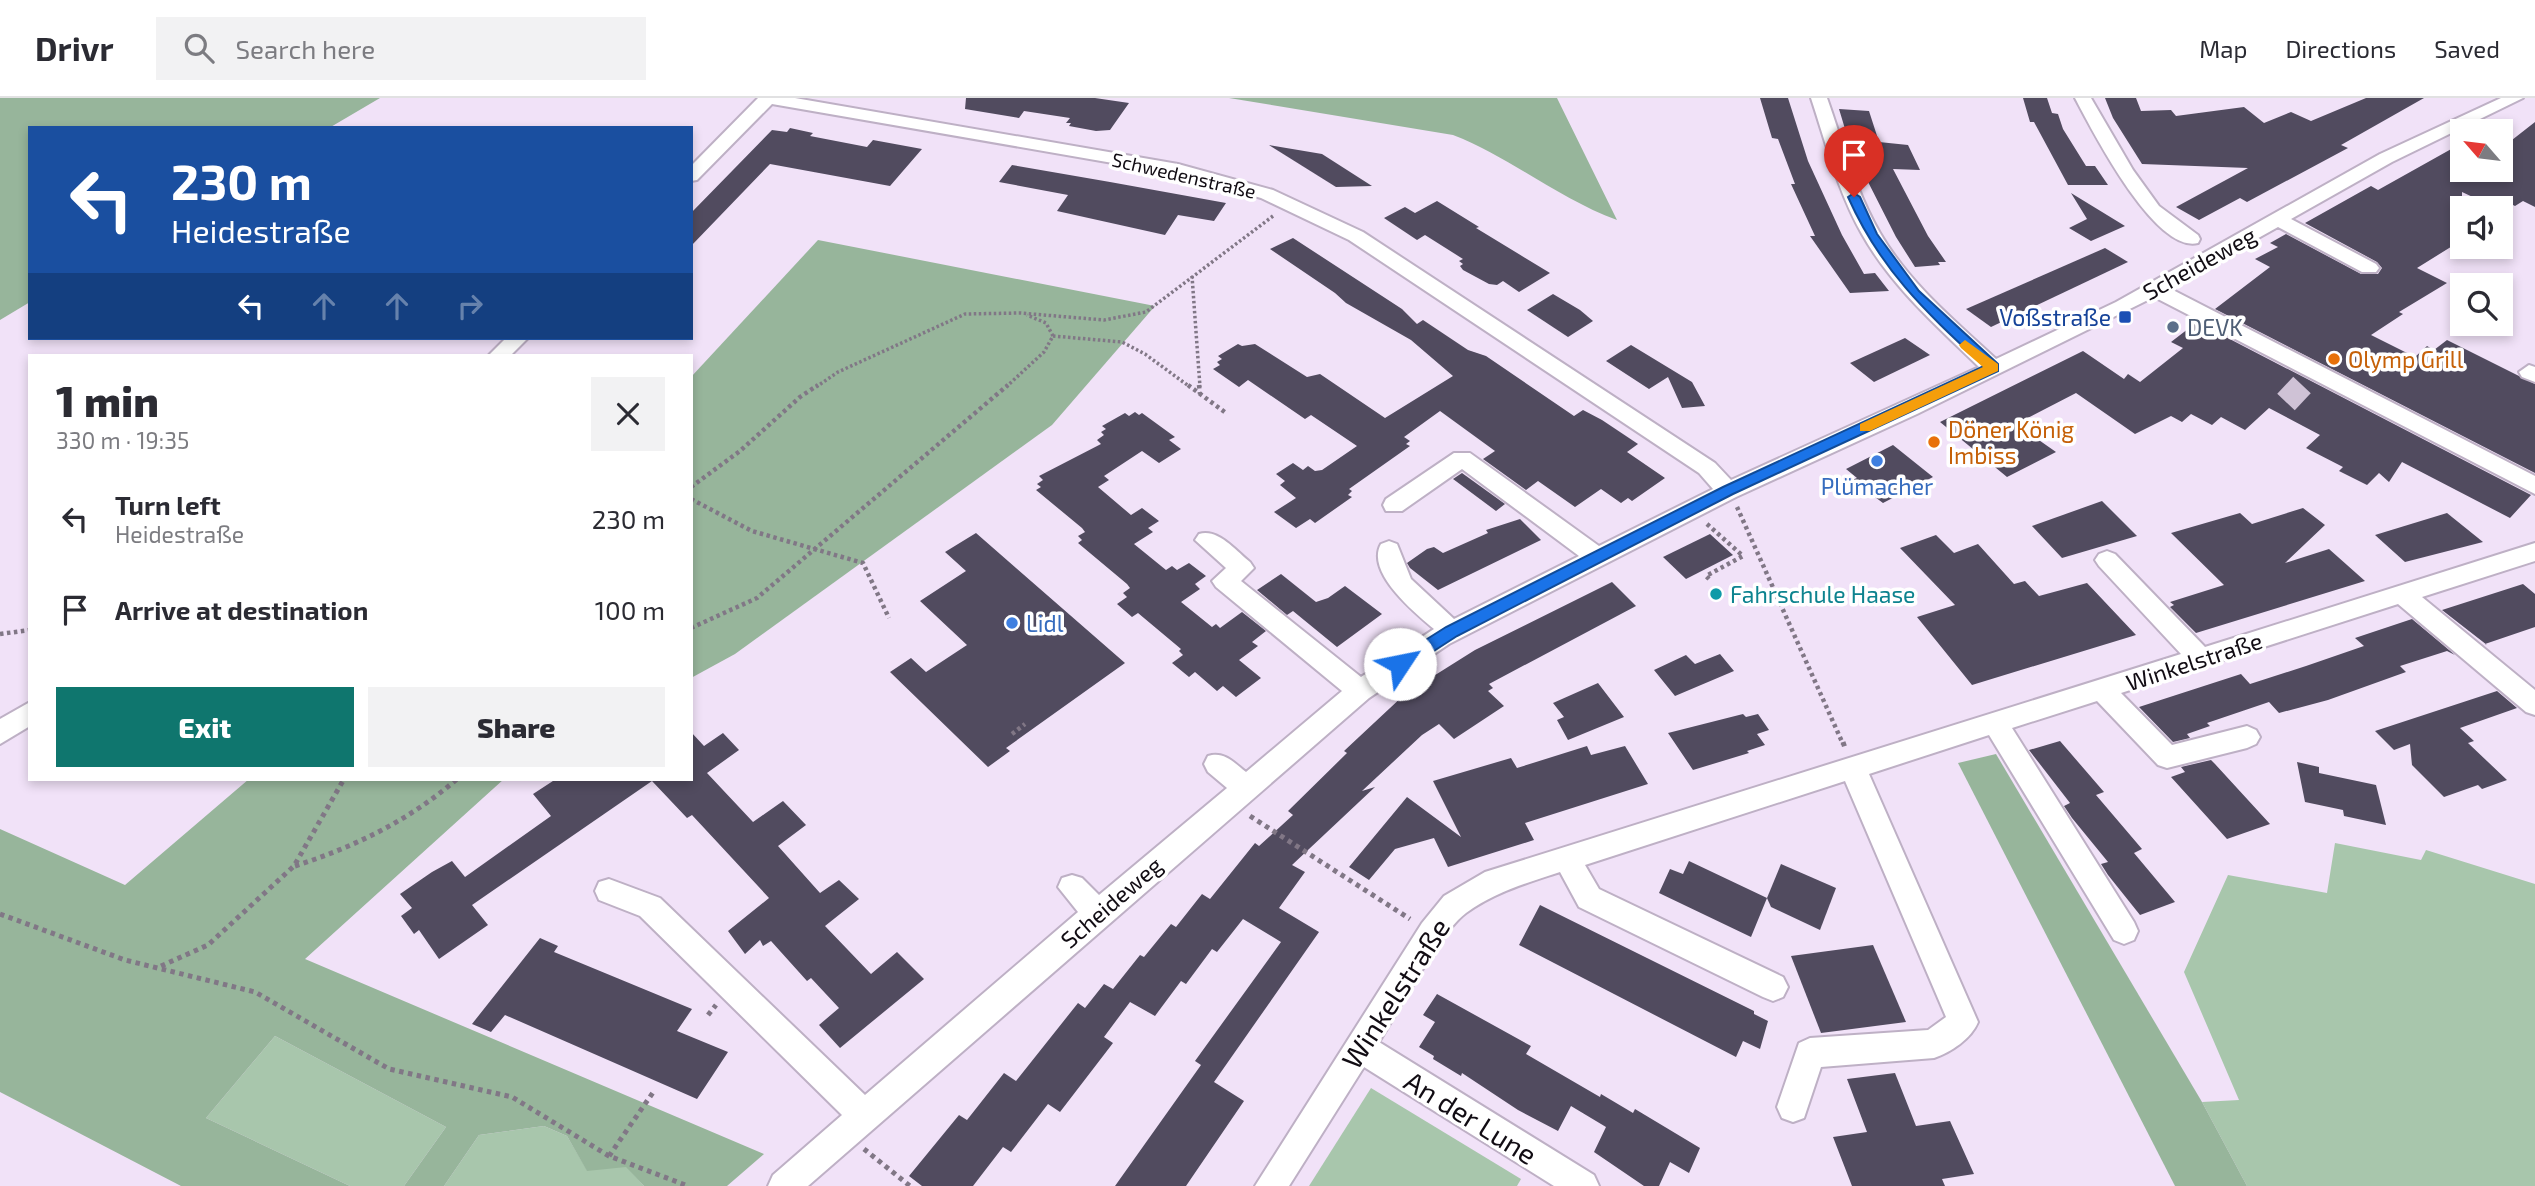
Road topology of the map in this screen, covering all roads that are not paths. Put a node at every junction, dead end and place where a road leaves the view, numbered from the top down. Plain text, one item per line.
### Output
1 (768, 98) edge
2 (1819, 98) edge
3 (2083, 98) edge
4 (2515, 98) edge
5 (693, 174) edge
6 (2277, 219) junction
7 (2191, 239) dead end
8 (2369, 268) dead end
9 (2152, 288) junction
10 (517, 340) edge
11 (500, 354) edge
12 (1993, 368) junction
13 (1740, 485) junction
14 (2535, 486) edge
15 (1395, 505) dead end
16 (1207, 540) dead end
17 (1389, 550) dead end
18 (2535, 552) edge
19 (1597, 557) junction
20 (2108, 560) dead end
21 (2402, 594) junction
22 (1452, 631) junction
23 (2201, 659) junction
24 (1360, 691) junction
25 (2102, 691) junction
26 (2535, 705) edge
27 (28, 713) edge
28 (1987, 727) junction
29 (0, 733) edge
30 (2247, 737) dead end
31 (1217, 764) dead end
32 (1860, 766) junction
33 (1237, 794) junction
34 (1568, 860) junction
35 (1072, 887) dead end
36 (609, 891) dead end
37 (1098, 913) junction
38 (2124, 931) dead end
39 (1773, 987) dead end
40 (1359, 1047) junction
41 (1793, 1107) dead end
42 (855, 1124) junction
43 (784, 1186) edge
44 (1271, 1186) edge
45 (1583, 1186) edge

1 - 5 street
1 - 13 street, Schwedenstraße
2 - 12 street
3 - 7 street
4 - 6 street, Scheideweg
6 - 8 street
6 - 9 street, Scheideweg
9 - 12 street, Scheideweg
9 - 14 street
10 - 11 street
12 - 13 street, Scheideweg
13 - 19 street, Scheideweg
15 - 19 street
16 - 24 street
17 - 22 street
18 - 21 street, Winkelstraße
19 - 22 street, Scheideweg
20 - 23 street
21 - 23 street, Winkelstraße
21 - 26 street
22 - 24 street, Scheideweg
23 - 25 street, Winkelstraße
24 - 33 street, Scheideweg
25 - 28 street, Winkelstraße
25 - 30 street
27 - 29 street
28 - 32 street, Winkelstraße
28 - 38 street
31 - 33 street
32 - 34 street, Winkelstraße
32 - 41 street
33 - 37 street, Scheideweg
34 - 39 street
34 - 40 street, Winkelstraße
35 - 37 street
36 - 42 street
37 - 42 street, Scheideweg
40 - 44 street, Winkelstraße
40 - 45 street, An der Lune
42 - 43 street, Scheideweg

